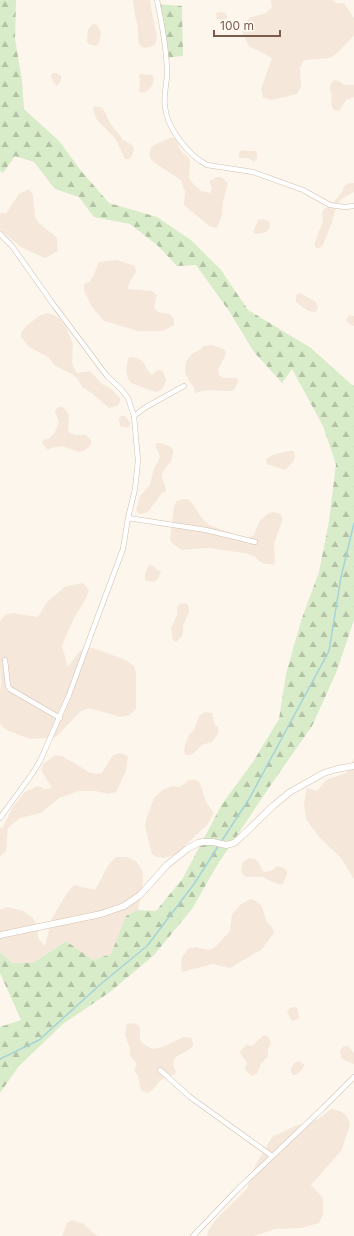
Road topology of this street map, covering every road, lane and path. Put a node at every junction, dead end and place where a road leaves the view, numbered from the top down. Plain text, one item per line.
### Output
1 (158, 0) edge
2 (354, 206) edge
3 (0, 234) edge
4 (184, 386) dead end
5 (134, 416) junction
6 (128, 518) junction
7 (255, 542) dead end
8 (5, 660) dead end
9 (60, 718) junction
10 (354, 766) edge
11 (0, 818) edge
12 (0, 935) edge
13 (160, 1070) dead end
14 (354, 1077) edge
15 (272, 1156) junction
16 (193, 1236) edge

1 - 2 street
3 - 5 street
4 - 5 street
5 - 6 street
6 - 7 street
6 - 9 street
8 - 9 street
9 - 11 street
10 - 12 street
13 - 15 street
14 - 15 street
15 - 16 street

